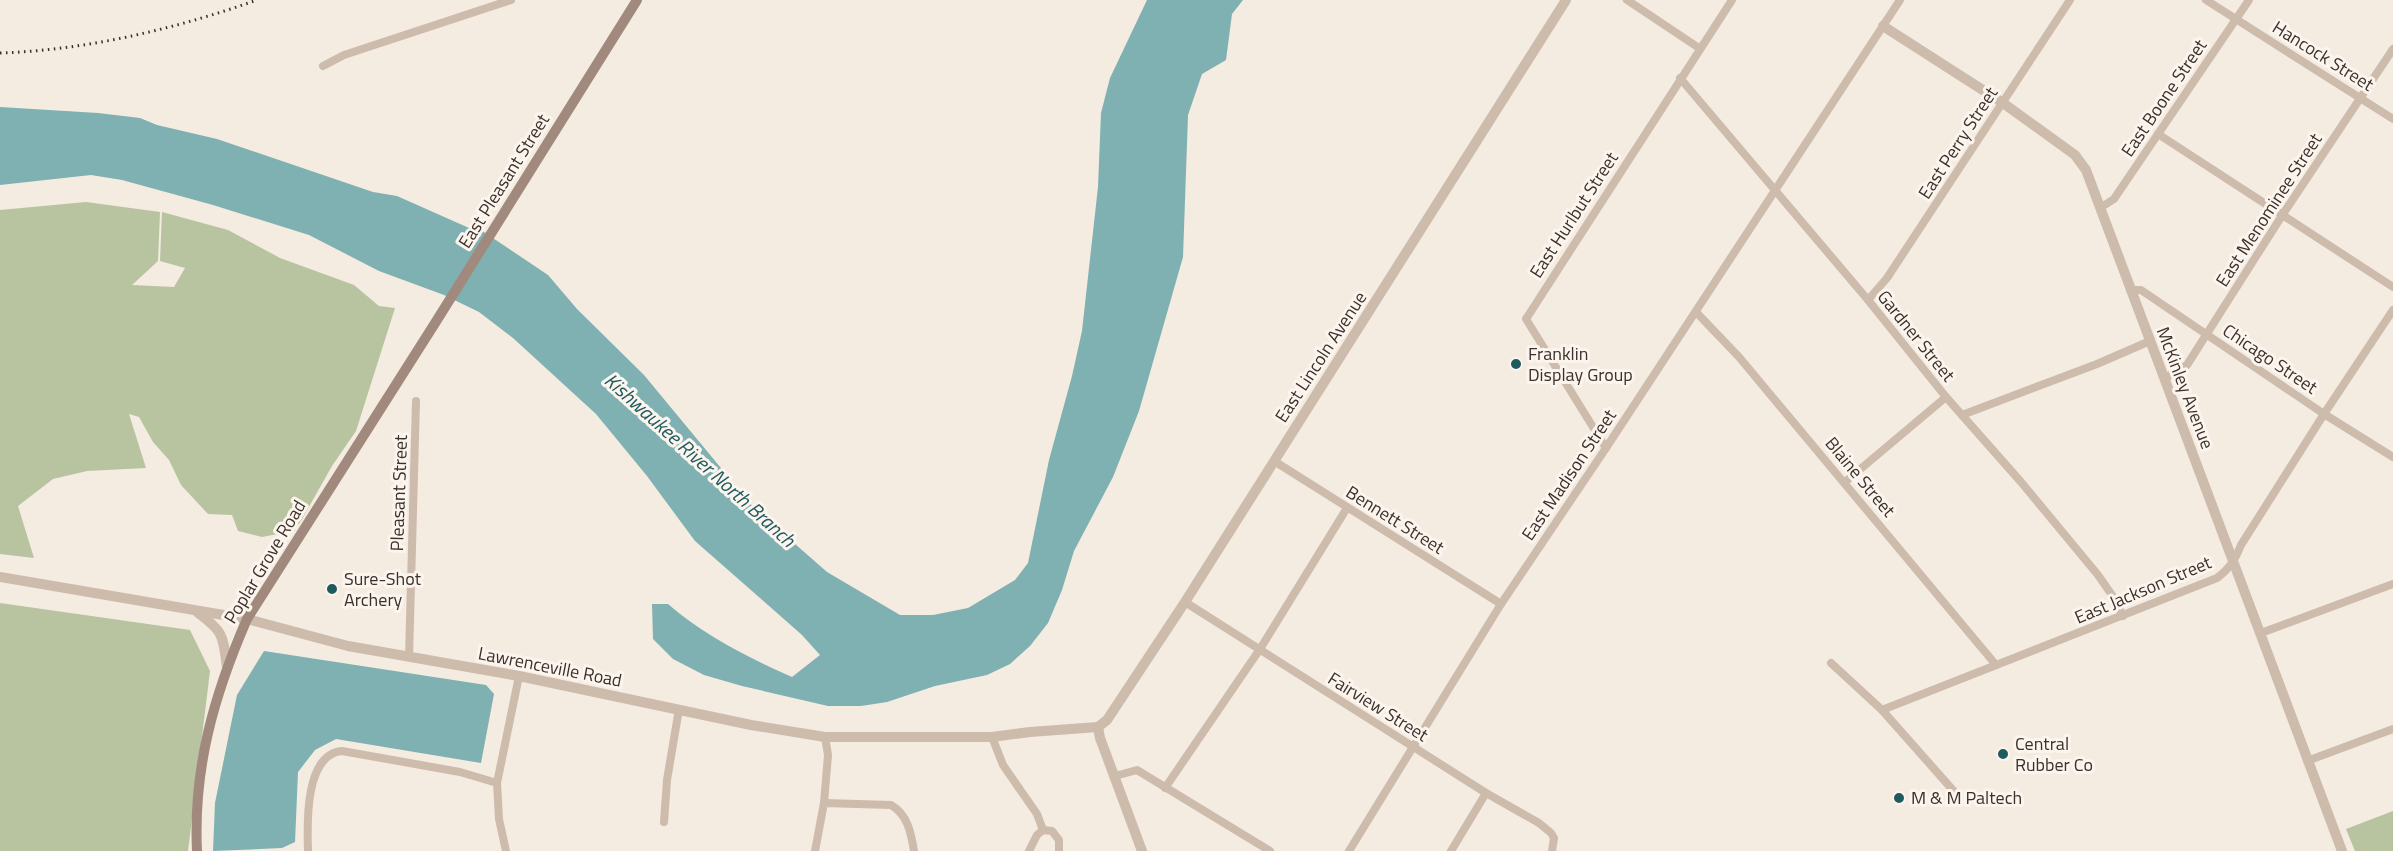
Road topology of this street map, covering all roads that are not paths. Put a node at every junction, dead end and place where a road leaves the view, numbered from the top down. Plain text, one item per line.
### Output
1 (511, 0) edge
2 (637, 0) edge
3 (1566, 0) edge
4 (1627, 0) edge
5 (1732, 0) edge
6 (1900, 0) edge
7 (2070, 0) edge
8 (2206, 0) edge
9 (2249, 0) edge
10 (2236, 18) junction
11 (1883, 26) junction
12 (1699, 48) junction
13 (2393, 49) edge
14 (323, 66) dead end
15 (1680, 78) junction
16 (2360, 97) junction
17 (2003, 103) junction
18 (2393, 119) edge
19 (2158, 134) junction
20 (1774, 189) junction
21 (2100, 208) junction
22 (2283, 214) junction
23 (2393, 287) edge
24 (2130, 290) junction
25 (1868, 300) junction
26 (2393, 310) edge
27 (1696, 312) junction
28 (2206, 335) junction
29 (2150, 341) junction
30 (2164, 379) junction
31 (398, 380) joint
32 (1946, 398) junction
33 (416, 401) dead end
34 (2324, 414) junction
35 (1962, 415) junction
36 (1606, 448) junction
37 (2393, 457) edge
38 (1274, 461) junction
39 (1845, 482) junction
40 (1347, 508) junction
41 (2234, 563) junction
42 (0, 577) edge
43 (2393, 584) edge
44 (1185, 602) junction
45 (1501, 604) junction
46 (194, 610) junction
47 (2123, 616) junction
48 (247, 619) junction
49 (2261, 633) junction
50 (1260, 649) junction
51 (409, 657) junction
52 (1831, 663) dead end
53 (1996, 665) junction
54 (228, 668) junction
55 (519, 676) junction
56 (679, 710) junction
57 (1882, 710) junction
58 (1098, 727) junction
59 (2393, 729) edge
60 (825, 737) junction
61 (992, 737) junction
62 (1414, 747) junction
63 (2307, 761) junction
64 (1115, 776) junction
65 (497, 783) junction
66 (1165, 788) junction
67 (1486, 793) junction
68 (1959, 797) dead end
69 (824, 803) junction
70 (664, 822) dead end
71 (1043, 830) junction
72 (197, 851) edge
73 (309, 851) edge
74 (506, 851) edge
75 (815, 851) edge
76 (914, 851) edge
77 (1029, 851) edge
78 (1059, 851) edge
79 (1142, 851) edge
80 (1270, 851) edge
81 (1349, 851) edge
82 (1451, 851) edge
83 (1552, 851) edge
84 (2342, 851) edge

1 - 14 street
2 - 31 main road, East Pleasant Street
3 - 38 street, East Lincoln Avenue
4 - 12 street
5 - 12 street, East Hurlbut Street
6 - 11 street, East Madison Street
7 - 17 street, East Perry Street
8 - 10 street, Hancock Street
9 - 10 street, East Boone Street
10 - 16 street, Hancock Street
10 - 19 street, East Boone Street
11 - 17 street, McKinley Avenue
11 - 20 street, East Madison Street
12 - 15 street, East Hurlbut Street
13 - 16 street, East Menominee Street
15 - 20 street, Gardner Street
15 - 36 street, East Hurlbut Street
16 - 18 street, Hancock Street
16 - 22 street, East Menominee Street
17 - 21 street, McKinley Avenue
17 - 25 street, East Perry Street
19 - 21 street, East Boone Street
19 - 22 street
20 - 25 street, Gardner Street
20 - 27 street, East Madison Street
21 - 24 street, McKinley Avenue
22 - 23 street
22 - 28 street, East Menominee Street
24 - 28 street, Chicago Street
24 - 29 street, McKinley Avenue
25 - 32 street, Gardner Street
26 - 34 street, East Jackson Street
27 - 36 street, East Madison Street
27 - 39 street, Blaine Street
28 - 30 street, East Menominee Street
28 - 34 street, Chicago Street
29 - 30 street, McKinley Avenue
29 - 35 street
30 - 41 street, McKinley Avenue
31 - 48 main road, Poplar Grove Road
32 - 35 street, Gardner Street
32 - 39 street
33 - 51 street, Pleasant Street
34 - 37 street, Chicago Street
34 - 41 street, East Jackson Street
35 - 47 street, Gardner Street
36 - 45 street, East Madison Street
38 - 40 street, Bennett Street
38 - 44 street, East Lincoln Avenue
39 - 53 street, Blaine Street
40 - 45 street, Bennett Street
40 - 50 street
41 - 47 street, East Jackson Street
41 - 49 street, McKinley Avenue
42 - 46 street, Lawrenceville Road
43 - 49 street
44 - 50 street, Fairview Street
44 - 58 street, East Lincoln Avenue
45 - 62 street, East Madison Street
46 - 48 street, Lawrenceville Road
46 - 54 street
47 - 53 street, East Jackson Street
48 - 51 street, Lawrenceville Road
48 - 54 main road, Poplar Grove Road
49 - 63 street, McKinley Avenue
50 - 62 street, Fairview Street
50 - 66 street
51 - 55 street, Lawrenceville Road
52 - 57 street
53 - 57 street, East Jackson Street
54 - 72 main road, Poplar Grove Road
55 - 56 street, Lawrenceville Road
55 - 65 street
56 - 60 street, Lawrenceville Road
56 - 70 street
57 - 68 street
58 - 61 street, Lawrenceville Road
58 - 64 street
59 - 63 street
60 - 61 street, Lawrenceville Road
60 - 69 street
61 - 71 street
62 - 67 street, Fairview Street
62 - 81 street, East Madison Street
63 - 84 street, McKinley Avenue
64 - 66 street
64 - 79 street
65 - 73 street
65 - 74 street
66 - 80 street
67 - 82 street
67 - 83 street, Fairview Street
69 - 75 street
69 - 76 street
71 - 77 street
71 - 78 street

